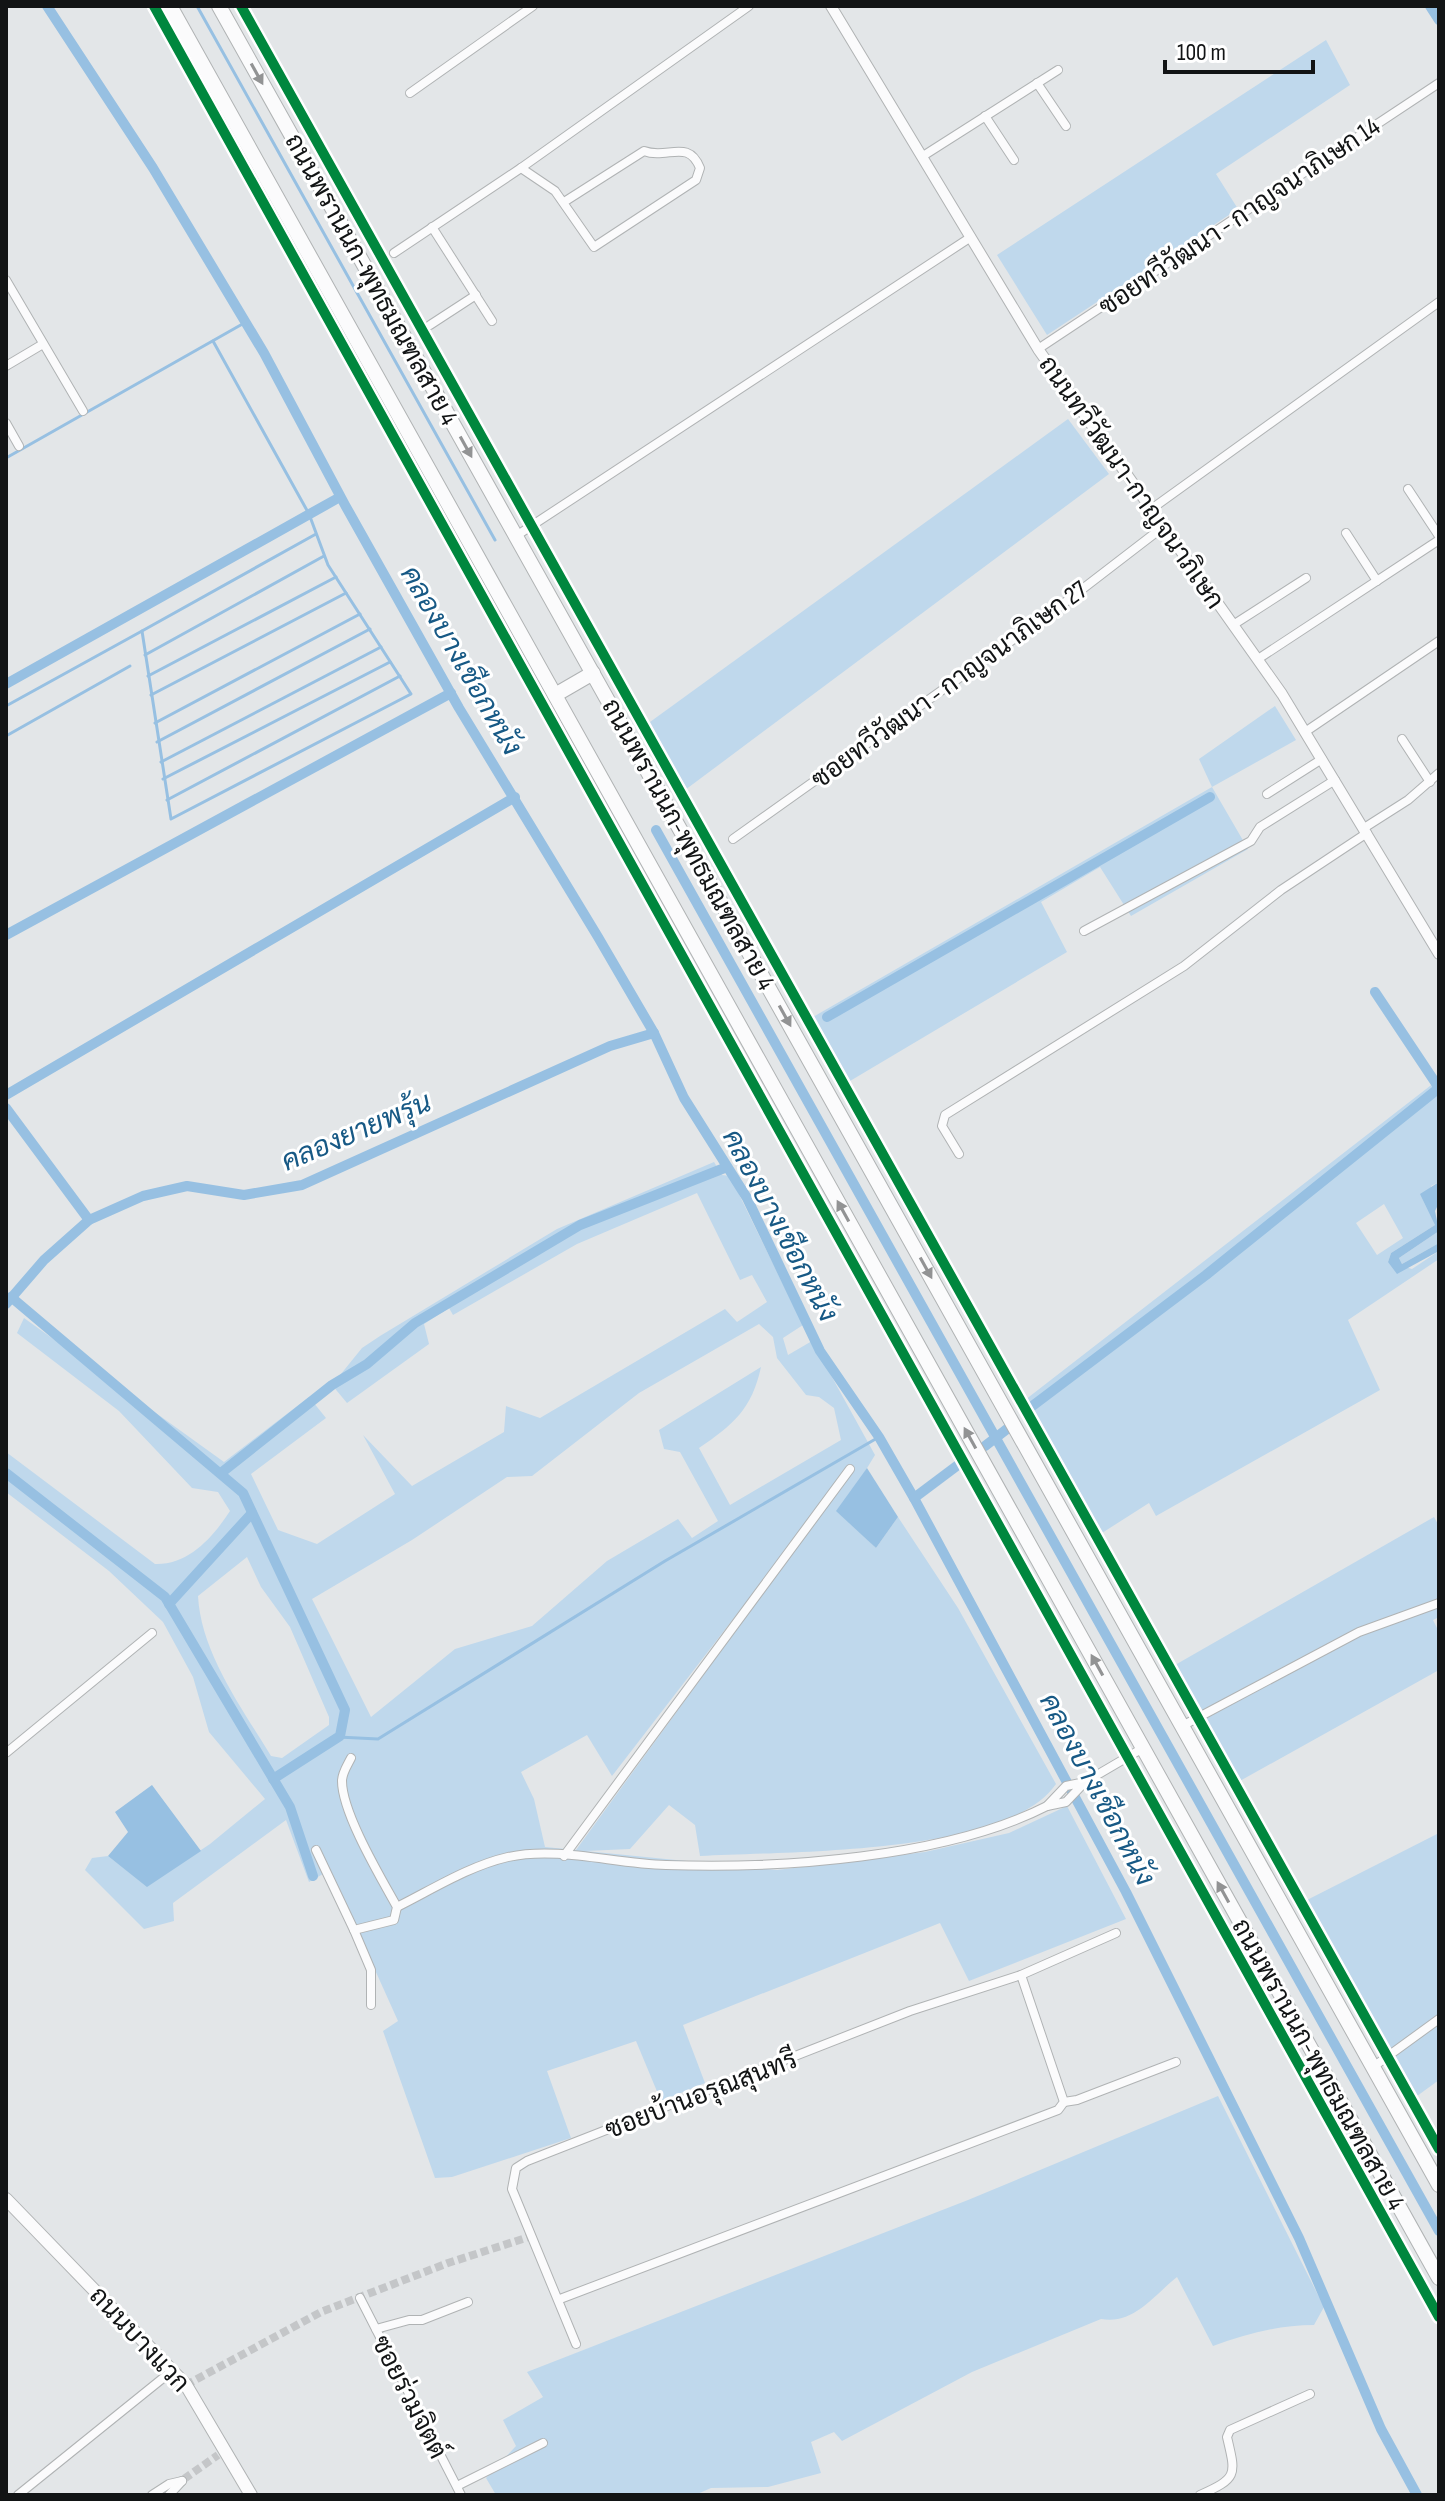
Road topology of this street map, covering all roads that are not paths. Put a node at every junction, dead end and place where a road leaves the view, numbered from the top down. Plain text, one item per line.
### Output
1 (170, 6) edge
2 (219, 6) edge
3 (533, 6) edge
4 (749, 6) edge
5 (831, 6) edge
6 (1058, 70) dead end
7 (1037, 83) junction
8 (1439, 83) edge
9 (410, 93) dead end
10 (985, 116) junction
11 (1066, 126) dead end
12 (923, 156) junction
13 (1014, 160) dead end
14 (521, 168) junction
15 (564, 202) junction
16 (432, 227) junction
17 (971, 237) junction
18 (394, 253) dead end
19 (6, 280) edge
20 (476, 295) junction
21 (1439, 302) edge
22 (492, 321) dead end
23 (430, 325) dead end
24 (43, 344) junction
25 (1038, 349) junction
26 (6, 366) edge
27 (83, 411) dead end
28 (6, 423) edge
29 (19, 446) dead end
30 (1408, 489) dead end
31 (1150, 510) junction
32 (1163, 527) junction
33 (1346, 533) dead end
34 (516, 536) junction
35 (1439, 538) edge
36 (1306, 578) dead end
37 (1377, 581) junction
38 (1233, 625) junction
39 (1439, 641) edge
40 (1258, 659) junction
41 (593, 673) junction
42 (555, 695) junction
43 (1305, 732) junction
44 (1402, 739) dead end
45 (1322, 759) junction
46 (1439, 773) edge
47 (1335, 780) junction
48 (1430, 782) junction
49 (1267, 794) dead end
50 (1365, 830) junction
51 (733, 839) dead end
52 (1084, 931) dead end
53 (1439, 954) edge
54 (959, 1154) dead end
55 (850, 1469) dead end
56 (1439, 1603) edge
57 (152, 1633) dead end
58 (1182, 1726) junction
59 (1143, 1748) junction
60 (6, 1753) edge
61 (351, 1758) dead end
62 (316, 1850) dead end
63 (564, 1856) junction
64 (397, 1907) junction
65 (354, 1930) junction
66 (1116, 1933) dead end
67 (1021, 1975) junction
68 (371, 2005) dead end
69 (1439, 2019) edge
70 (1176, 2062) dead end
71 (1373, 2067) junction
72 (1064, 2102) junction
73 (1439, 2185) edge
74 (6, 2199) edge
75 (1439, 2278) edge
76 (360, 2298) dead end
77 (560, 2299) junction
78 (468, 2302) dead end
79 (376, 2329) junction
80 (576, 2344) dead end
81 (173, 2370) junction
82 (1310, 2394) dead end
83 (543, 2443) dead end
84 (459, 2490) edge
85 (18, 2495) edge
86 (152, 2495) edge
87 (169, 2495) edge
88 (251, 2495) edge
89 (1200, 2495) edge

1 - 42 main road, ถนนพรานนก-พุทธมณฑลสาย 4
2 -> 34 main road, ถนนพรานนก-พุทธมณฑลสาย 4
3 - 9 street
4 - 14 street
5 - 12 street, ถนนทวีวัฒนา-กาญจนาภิเษก
6 - 7 street
7 - 10 street
7 - 11 street
8 - 25 street, ซอยทวีวัฒนา - กาญจนาภิเษก 14
10 - 12 street
10 - 13 street
12 - 17 street, ถนนทวีวัฒนา-กาญจนาภิเษก
14 - 15 street
14 - 16 street
15 - 15 street
16 - 18 street
16 - 20 street
17 - 25 street, ถนนทวีวัฒนา-กาญจนาภิเษก
17 - 34 street
19 - 24 street
20 - 22 street
20 - 23 street
21 - 31 street
24 - 26 street
24 - 27 street
25 - 31 street, ถนนทวีวัฒนา-กาญจนาภิเษก
28 - 29 street
30 - 35 street
31 - 32 street, ถนนทวีวัฒนา-กาญจนาภิเษก
32 - 38 street, ถนนทวีวัฒนา-กาญจนาภิเษก
32 - 51 street, ซอยทวีวัฒนา - กาญจนาภิเษก 27
33 - 37 street
34 - 41 main road, ถนนพรานนก-พุทธมณฑลสาย 4
35 - 37 street
36 - 38 street
37 - 40 street
38 - 40 street, ถนนทวีวัฒนา-กาญจนาภิเษก
39 - 43 street
40 - 43 street, ถนนทวีวัฒนา-กาญจนาภิเษก
41 - 42 main road
41 -> 58 main road, ถนนพรานนก-พุทธมณฑลสาย 4
59 -> 42 main road, ถนนพรานนก-พุทธมณฑลสาย 4
43 - 45 street, ถนนทวีวัฒนา-กาญจนาภิเษก
44 - 48 street
45 - 47 street, ถนนทวีวัฒนา-กาญจนาภิเษก
45 - 49 street
46 - 48 street
47 - 50 street, ถนนทวีวัฒนา-กาญจนาภิเษก
47 - 52 street
48 - 50 street
50 - 53 street, ถนนทวีวัฒนา-กาญจนาภิเษก
50 - 54 street
55 - 63 street
56 - 58 street
57 - 60 street
58 - 71 main road, ถนนพรานนก-พุทธมณฑลสาย 4
59 - 63 street
75 -> 59 main road, ถนนพรานนก-พุทธมณฑลสาย 4
61 - 64 street
62 - 65 street
63 - 64 street
64 - 65 street
65 - 68 street
66 - 67 street, ซอยบ้านอรุณสุนทรี
67 - 72 street
67 - 77 street, ซอยบ้านอรุณสุนทรี
69 - 71 street
70 - 72 street
71 - 73 main road, ถนนพรานนก-พุทธมณฑลสาย 4
72 - 77 street
74 - 81 main road, ถนนบางแวก
76 - 79 street, ซอยร่วมจิตต์
77 - 80 street, ซอยบ้านอรุณสุนทรี
78 - 79 street
79 - 84 street, ซอยร่วมจิตต์
81 - 85 street
81 - 88 main road, ถนนบางแวก
82 - 89 street
83 - 84 street
86 - 87 street

